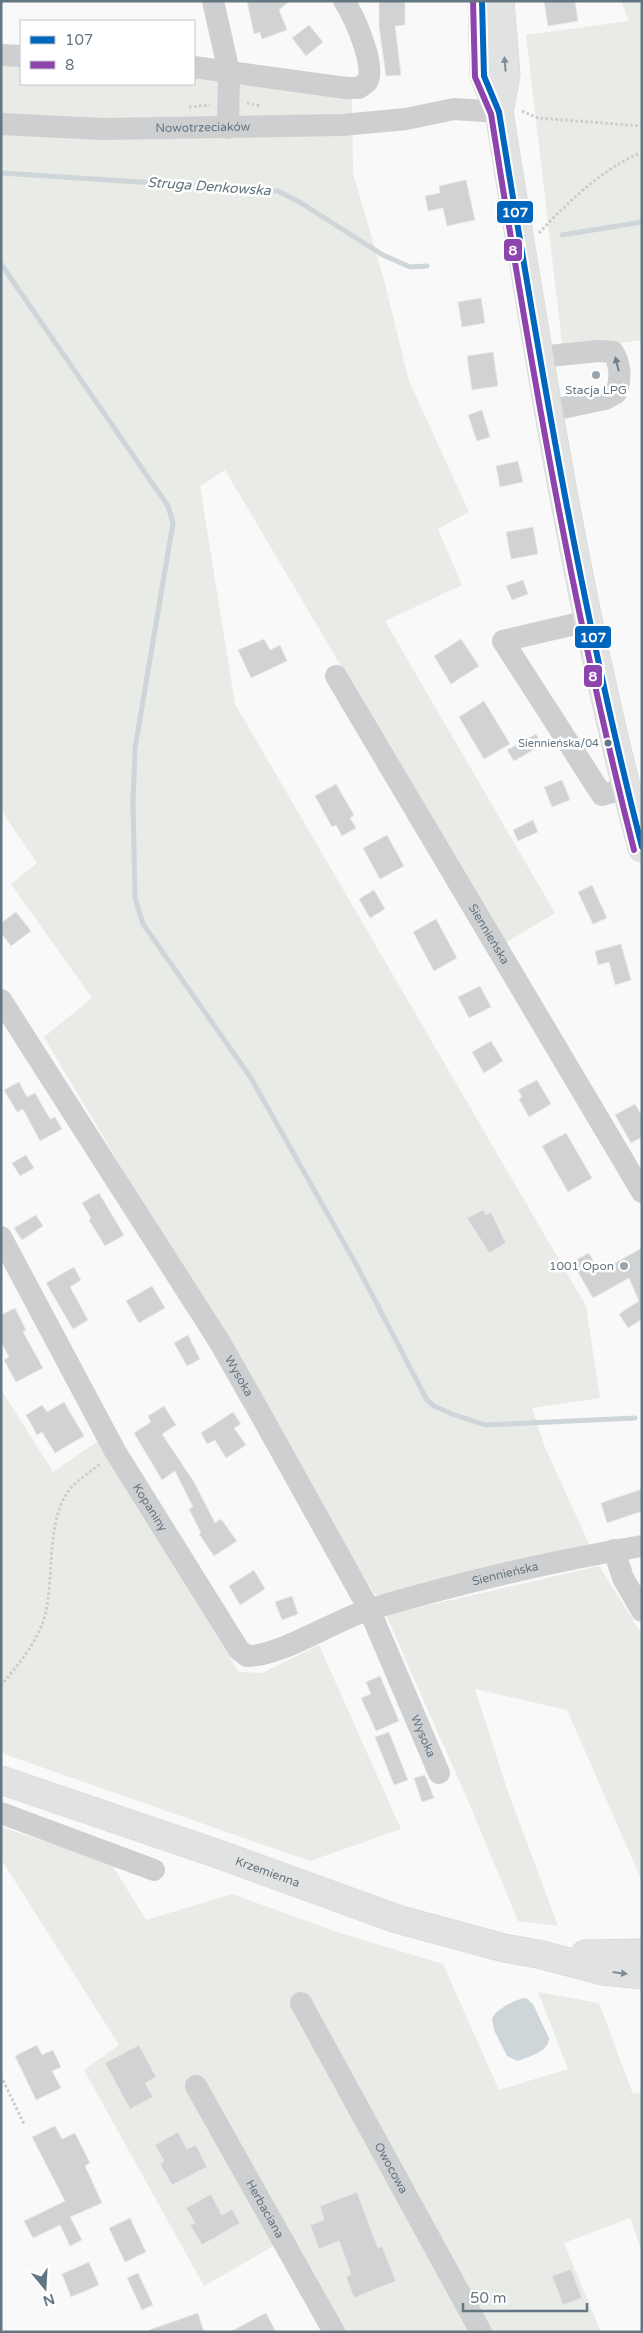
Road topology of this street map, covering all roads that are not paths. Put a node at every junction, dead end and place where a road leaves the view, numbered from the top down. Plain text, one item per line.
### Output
1 (213, 1) edge
2 (344, 1) edge
3 (482, 1) edge
4 (500, 1) edge
5 (1, 55) edge
6 (20, 56) edge
7 (195, 68) edge
8 (229, 72) junction
9 (511, 111) junction
10 (1, 124) edge
11 (228, 128) junction
12 (538, 357) junction
13 (548, 411) junction
14 (588, 621) junction
15 (336, 676) dead end
16 (626, 788) junction
17 (642, 848) edge
18 (1, 1000) edge
19 (642, 1192) edge
20 (1, 1237) edge
21 (642, 1546) edge
22 (614, 1550) junction
23 (369, 1610) junction
24 (642, 1611) edge
25 (439, 1773) dead end
26 (1, 1780) edge
27 (1, 1813) edge
28 (154, 1870) dead end
29 (642, 1953) edge
30 (538, 1954) junction
31 (642, 1975) edge
32 (301, 2004) dead end
33 (196, 2086) dead end
34 (334, 2332) edge
35 (481, 2332) edge

1 - 8 street
2 - 8 street
3 - 9 main road
9 -> 4 main road
5 - 6 street
7 - 8 street
8 - 11 street
9 - 11 street, Nowotrzeciaków
9 - 12 main road
10 - 11 street, Nowotrzeciaków
12 - 13 main road
13 -> 12 street
13 - 14 main road
14 - 16 main road
14 - 16 street
15 - 19 street, Siennieńska
16 - 17 main road
18 - 23 street, Wysoka
20 - 23 street, Kopaniny
21 - 22 street, Siennieńska
22 - 23 street, Siennieńska
22 - 24 street
23 - 25 street, Wysoka
26 - 30 main road, Krzemienna
27 - 28 street
29 - 30 main road, Krzemienna
30 -> 31 main road, Krzemienna
32 - 35 street, Owocowa
33 - 34 street, Herbaciana

